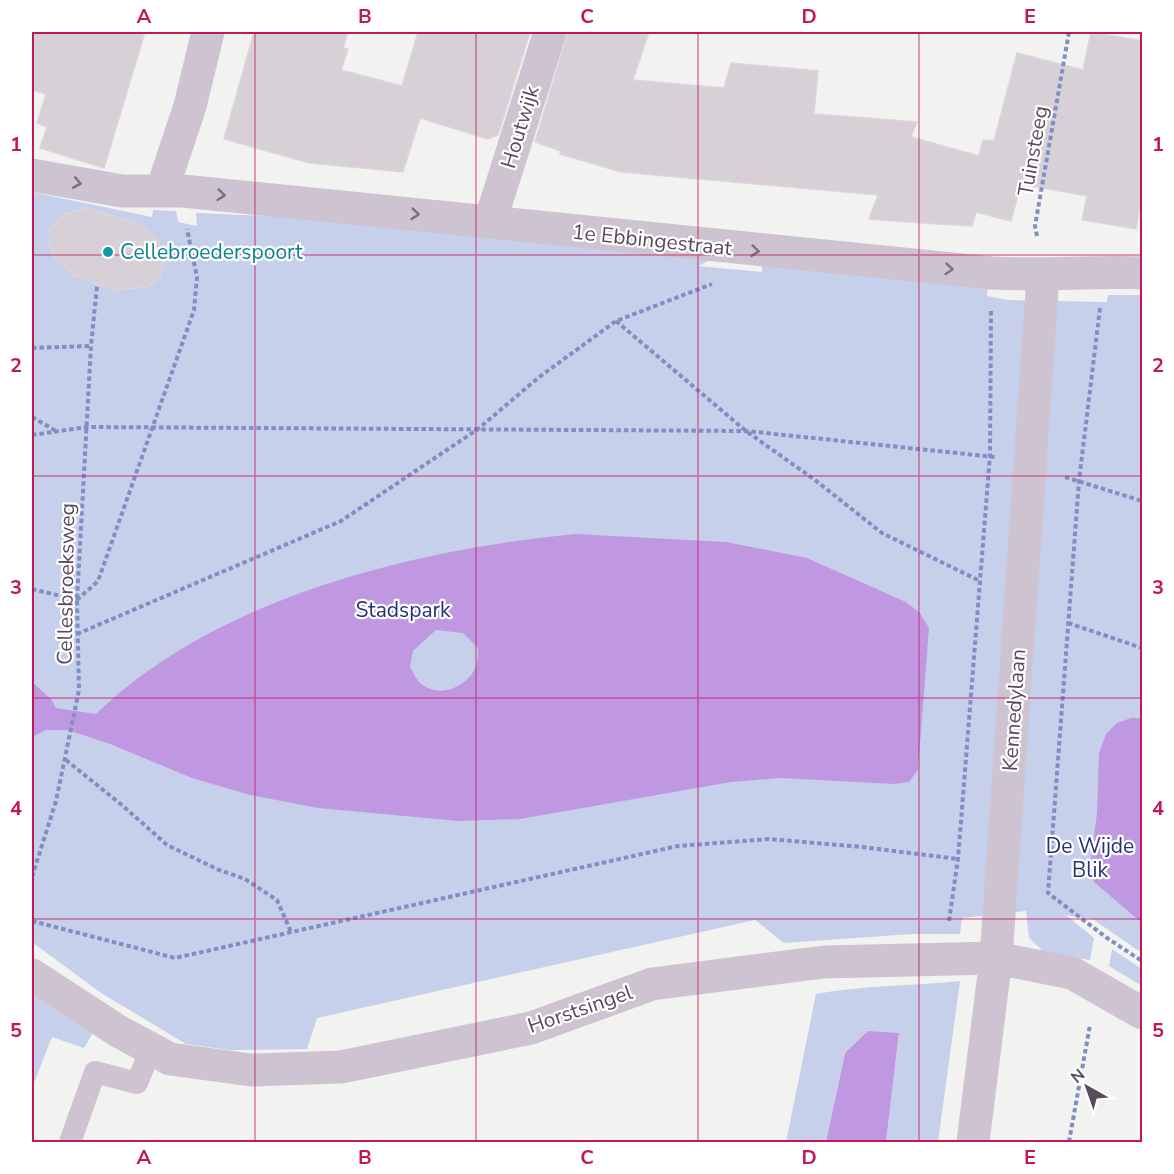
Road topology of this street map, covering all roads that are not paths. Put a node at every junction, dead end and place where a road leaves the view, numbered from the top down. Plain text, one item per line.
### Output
1 (208, 32) edge
2 (550, 32) edge
3 (32, 175) edge
4 (172, 191) junction
5 (490, 222) junction
6 (1143, 273) edge
7 (1043, 276) junction
8 (996, 958) junction
9 (32, 975) edge
10 (1143, 1013) edge
11 (152, 1048) junction
12 (70, 1143) edge
13 (973, 1143) edge

1 - 4 street
2 - 5 street, Houtwijk
3 -> 4 street, 1e Ebbingestraat
4 -> 5 street, 1e Ebbingestraat
5 -> 7 street, 1e Ebbingestraat
6 - 7 street, 1e Ebbingestraat
7 - 8 street, Kennedylaan
8 - 10 street, Horstsingel
8 - 11 street, Horstsingel
8 - 13 street, Kennedylaan
9 - 11 street, Horstsingel
11 - 12 lane

